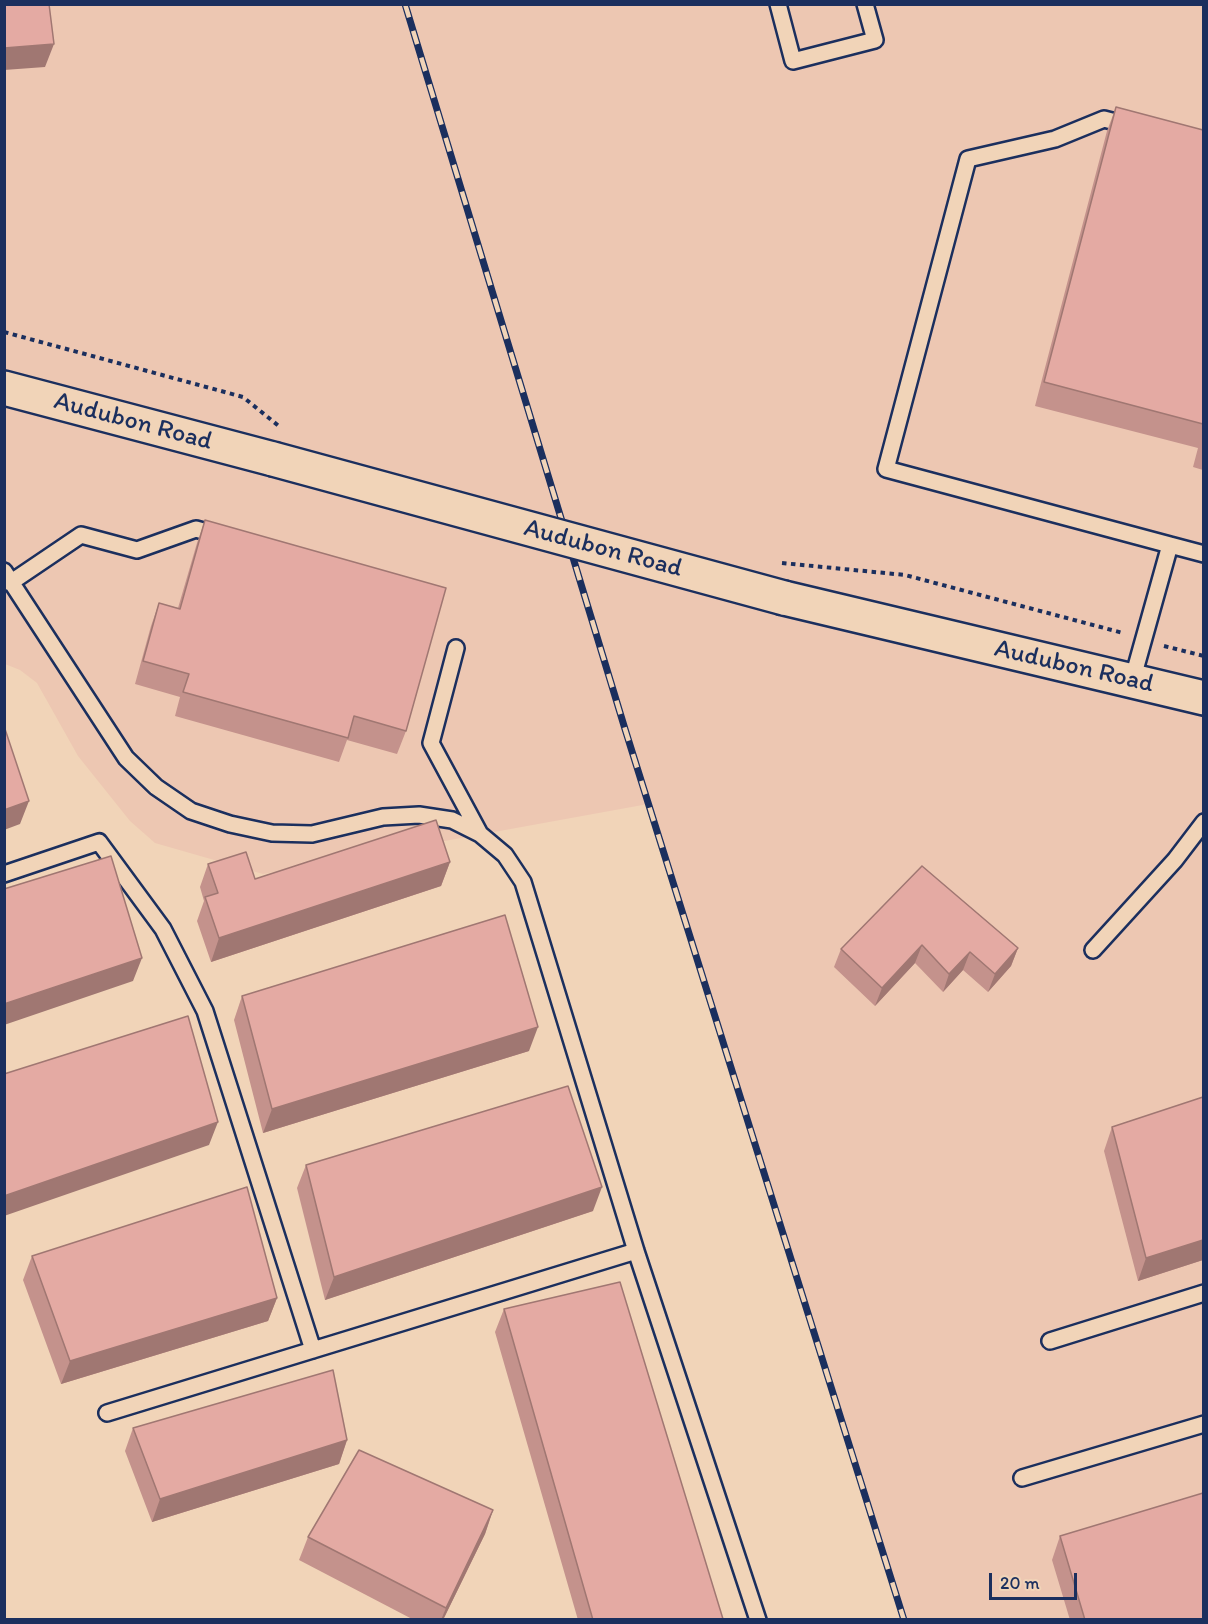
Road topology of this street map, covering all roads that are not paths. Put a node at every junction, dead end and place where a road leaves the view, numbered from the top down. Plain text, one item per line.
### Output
1 (778, 4) edge
2 (865, 4) edge
3 (1148, 130) edge
4 (4, 388) edge
5 (241, 542) edge
6 (1170, 545) junction
7 (1203, 554) edge
8 (8, 577) edge
9 (456, 648) dead end
10 (1132, 681) junction
11 (1203, 698) edge
12 (1203, 822) edge
13 (480, 834) junction
14 (4, 874) edge
15 (1093, 950) dead end
16 (636, 1251) junction
17 (1203, 1293) edge
18 (1050, 1341) dead end
19 (313, 1350) junction
20 (107, 1413) dead end
21 (1203, 1424) edge
22 (1022, 1478) dead end
23 (758, 1620) edge

1 - 2 lane
3 - 6 lane
4 - 10 street, Audubon Road, bridge
5 - 8 lane
6 - 7 lane
6 - 10 lane
8 - 13 lane
9 - 13 lane
10 - 11 street, Audubon Road
12 - 15 lane
13 - 16 lane
14 - 19 lane
16 - 19 lane
16 - 23 lane
17 - 18 lane
19 - 20 lane
21 - 22 lane

